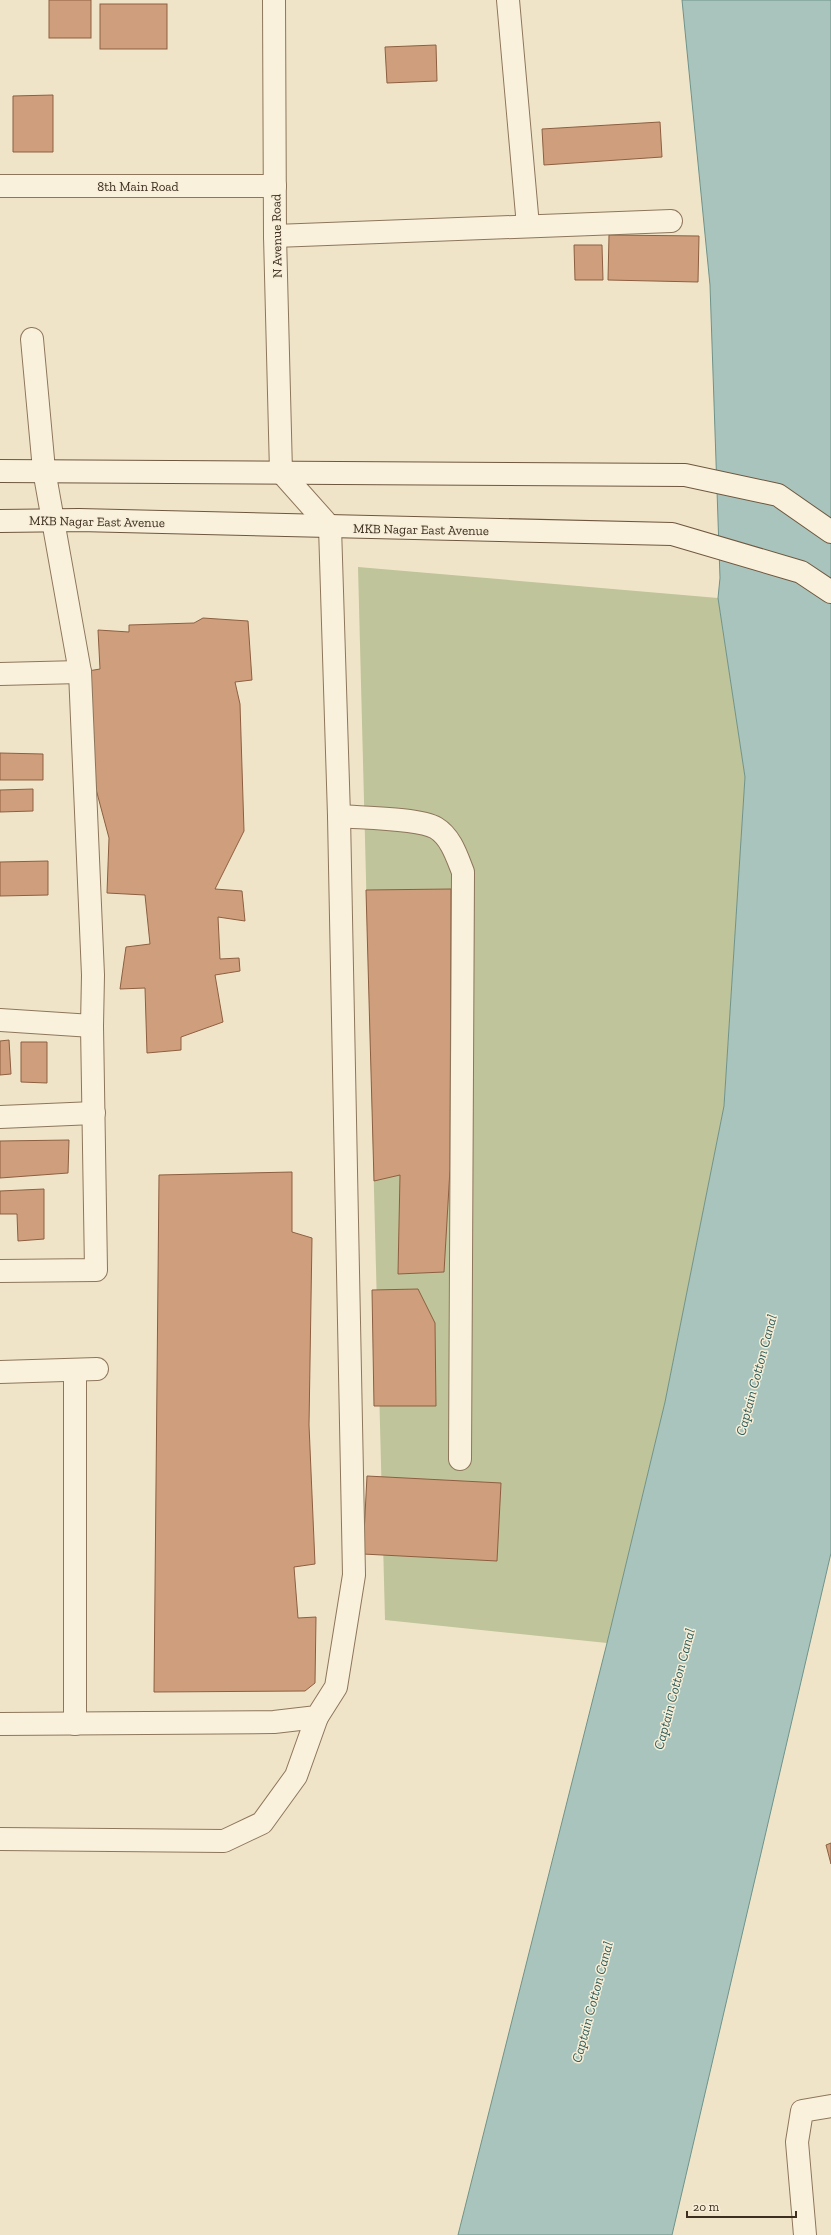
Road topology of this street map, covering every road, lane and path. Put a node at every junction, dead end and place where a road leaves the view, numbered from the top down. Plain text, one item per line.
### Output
1 (274, 0) edge
2 (508, 0) edge
3 (0, 186) edge
4 (275, 186) junction
5 (670, 221) dead end
6 (528, 226) junction
7 (276, 236) junction
8 (32, 339) dead end
9 (44, 470) junction
10 (0, 471) edge
11 (281, 472) junction
12 (0, 520) edge
13 (54, 520) junction
14 (330, 527) junction
15 (831, 532) edge
16 (831, 592) edge
17 (80, 672) junction
18 (0, 674) edge
19 (339, 816) junction
20 (0, 1020) edge
21 (92, 1026) junction
22 (94, 1113) junction
23 (0, 1117) edge
24 (0, 1271) edge
25 (97, 1369) dead end
26 (75, 1370) junction
27 (0, 1372) edge
28 (460, 1459) dead end
29 (317, 1717) junction
30 (0, 1724) edge
31 (75, 1724) junction
32 (0, 1839) edge
33 (831, 2106) edge
34 (805, 2235) edge

1 - 4 street, N Avenue Road
2 - 6 street
3 - 4 street, 8th Main Road
4 - 7 street, N Avenue Road
5 - 6 street
6 - 7 street
7 - 11 street, N Avenue Road
8 - 9 street
9 - 10 street
9 - 11 street
9 - 13 street
11 - 14 street
11 - 15 street
12 - 13 street, MKB Nagar East Avenue
13 - 14 street, MKB Nagar East Avenue
13 - 17 street
14 - 16 street, MKB Nagar East Avenue
14 - 19 street
17 - 18 street
17 - 21 street
19 - 28 street
19 - 29 street
20 - 21 street
21 - 22 street
22 - 23 street
22 - 24 street
25 - 26 street
26 - 27 street
26 - 31 street
29 - 31 street
29 - 32 street
30 - 31 street
33 - 34 street

